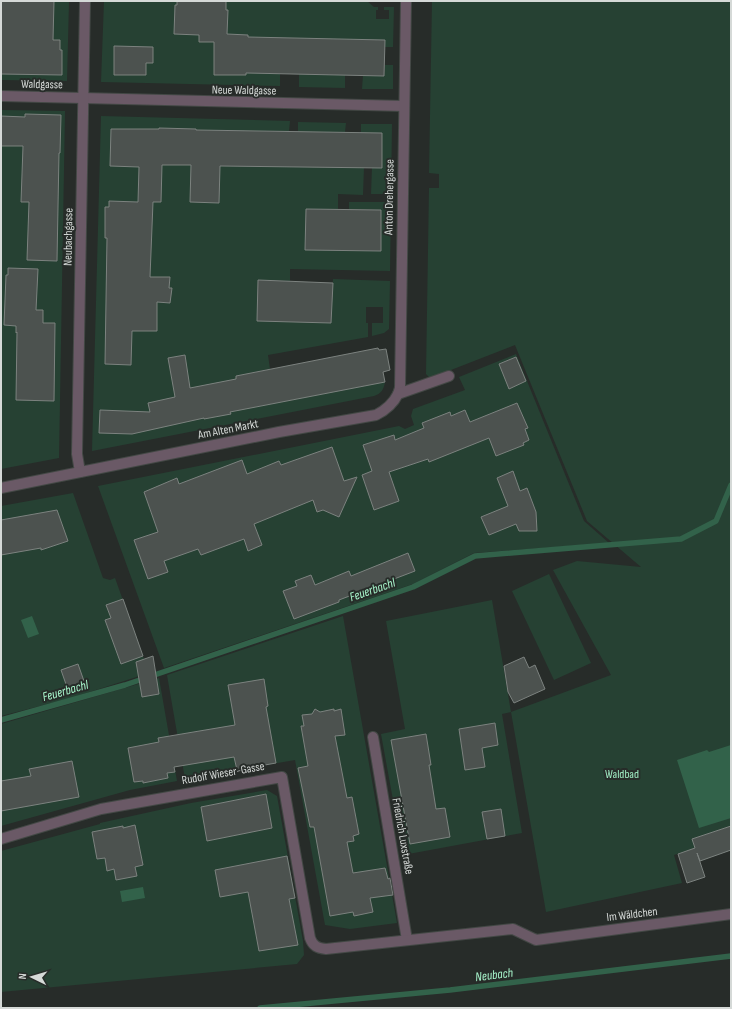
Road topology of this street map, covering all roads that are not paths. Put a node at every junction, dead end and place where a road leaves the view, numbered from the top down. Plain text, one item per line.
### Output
1 (85, 1) edge
2 (406, 1) edge
3 (1, 96) edge
4 (83, 98) junction
5 (404, 106) junction
6 (449, 376) dead end
7 (398, 394) junction
8 (80, 472) junction
9 (1, 488) edge
10 (373, 738) dead end
11 (1, 839) edge
12 (731, 914) edge
13 (407, 940) junction

1 - 4 street, Neubachgasse
2 - 5 street, Anton Drehergasse
3 - 4 street, Waldgasse
4 - 5 street, Neue Waldgasse
4 - 8 street, Neubachgasse
5 - 7 street, Anton Drehergasse
6 - 7 street
7 - 8 street, Am Alten Markt
8 - 9 street, Am Alten Markt
10 - 13 street, Friedrich Luxstraße
11 - 13 street, Rudolf Wieser-Gasse
12 - 13 street, Im Wäldchen

